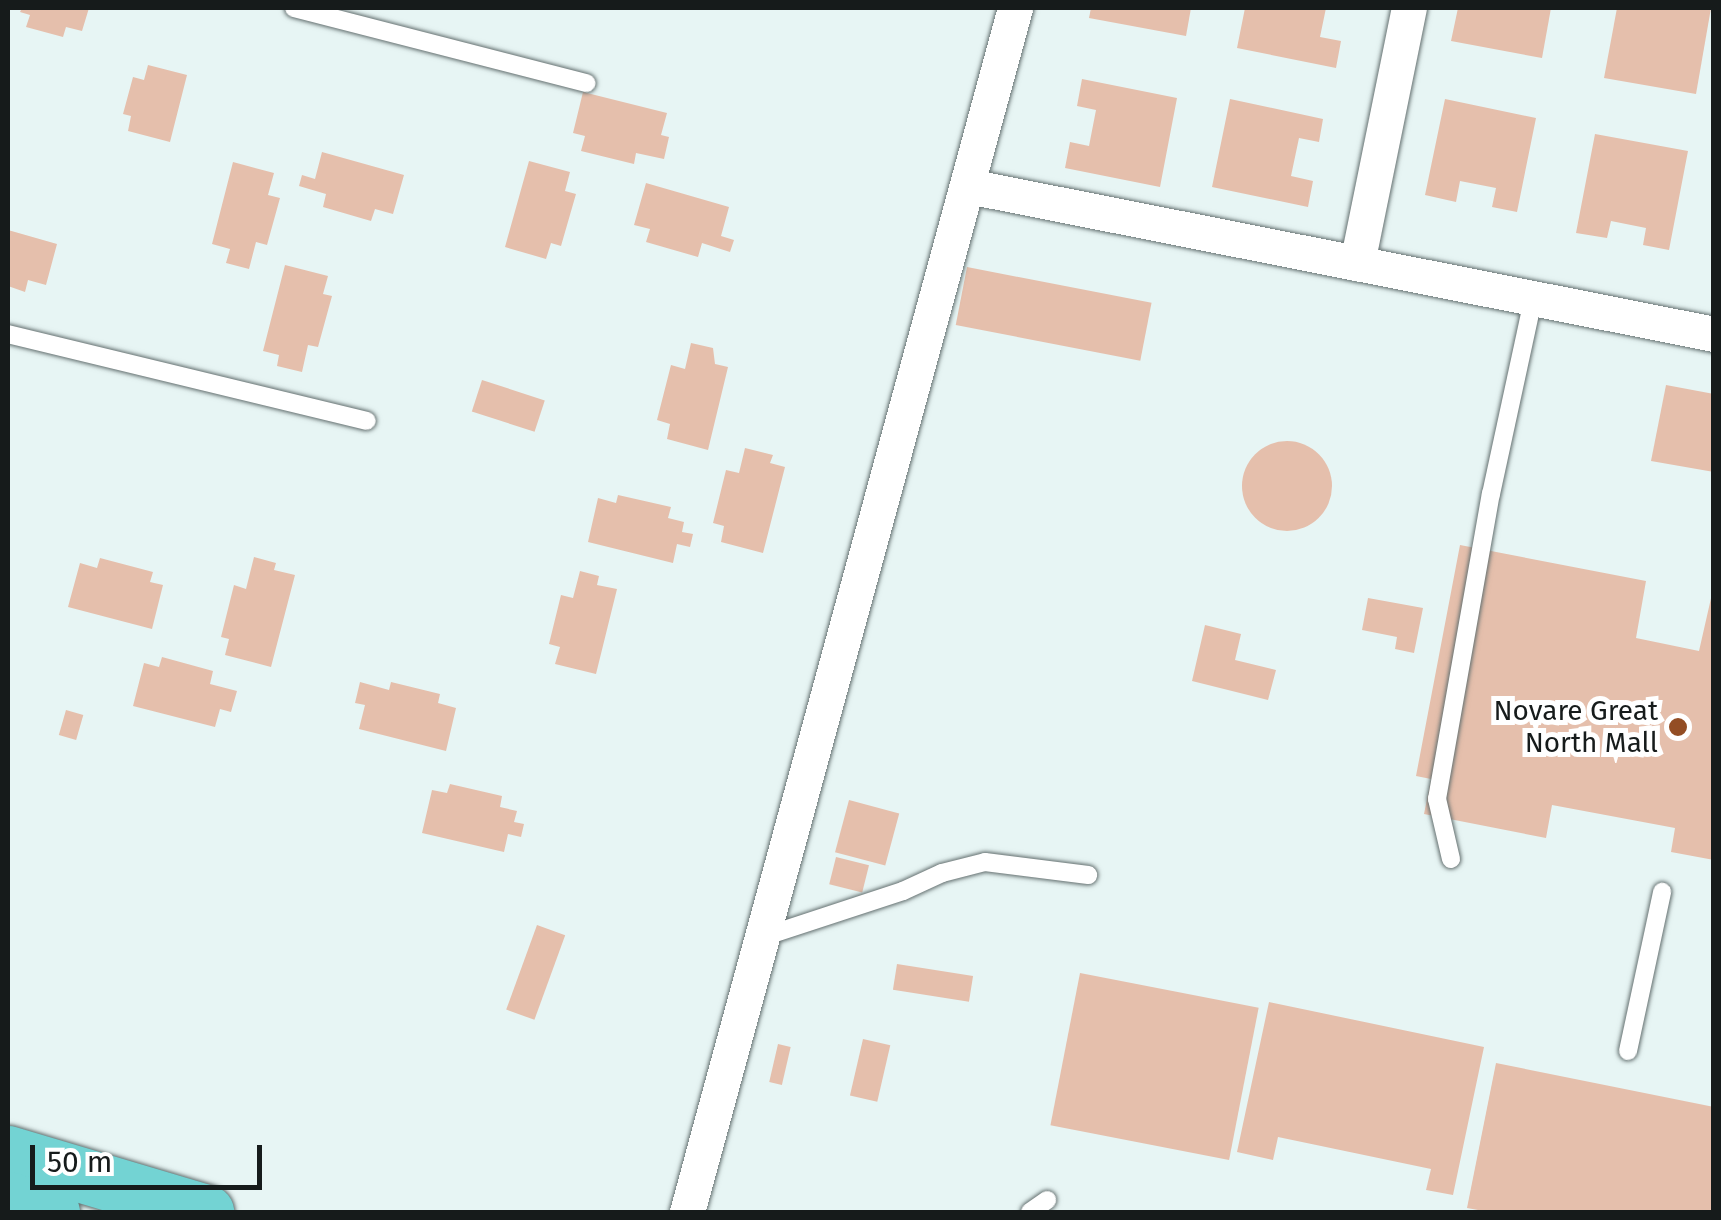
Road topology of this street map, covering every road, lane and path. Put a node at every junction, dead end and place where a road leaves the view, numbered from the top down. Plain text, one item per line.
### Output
1 (294, 8) edge
2 (1015, 8) edge
3 (1409, 8) edge
4 (588, 83) dead end
5 (968, 186) junction
6 (1357, 263) junction
7 (1533, 299) junction
8 (8, 334) edge
9 (1714, 334) edge
10 (367, 422) dead end
11 (1451, 859) dead end
12 (1088, 875) dead end
13 (1662, 892) dead end
14 (763, 937) junction
15 (1628, 1051) dead end
16 (8, 1153) edge
17 (8, 1199) edge
18 (1047, 1200) dead end
19 (52, 1212) edge
20 (206, 1212) edge
21 (687, 1212) edge
22 (1030, 1212) edge

1 - 4 lane
2 - 5 street
3 - 6 street
5 - 6 street
5 - 14 street
6 - 7 street
7 - 9 street
7 - 11 lane
8 - 10 lane
12 - 14 lane
13 - 15 lane
14 - 21 street
16 - 20 main road
17 - 19 main road
18 - 22 lane

